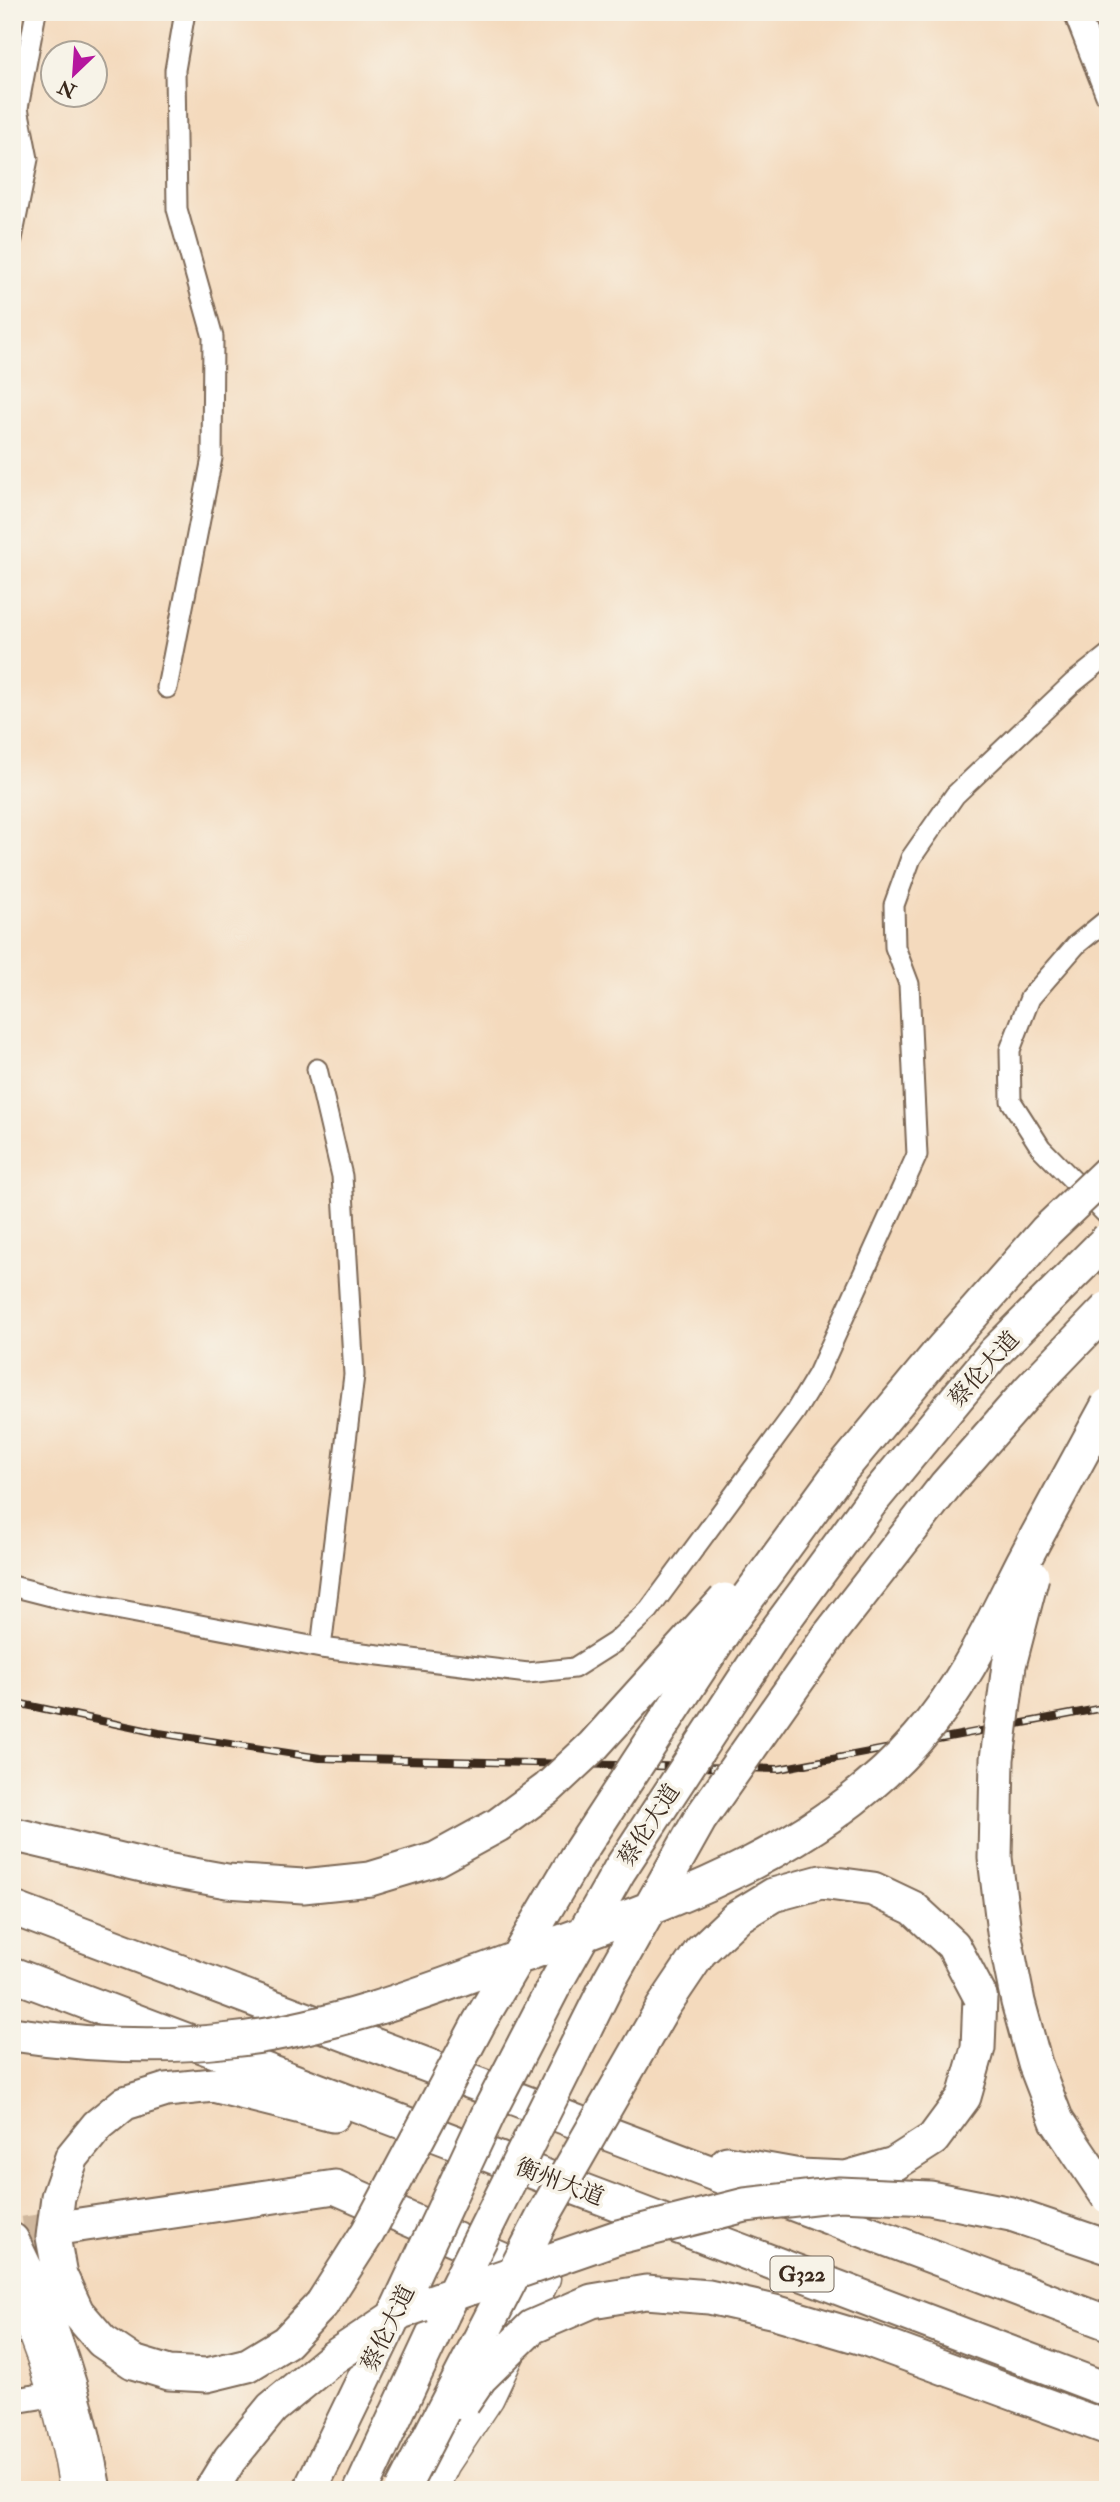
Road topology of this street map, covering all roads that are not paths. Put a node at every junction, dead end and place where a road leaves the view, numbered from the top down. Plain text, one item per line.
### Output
1 (36, 12) edge
2 (185, 12) edge
3 (1076, 12) edge
4 (1108, 94) edge
5 (12, 239) edge
6 (1108, 655) edge
7 (167, 688) dead end
8 (1108, 919) edge
9 (317, 1069) dead end
10 (1108, 1172) edge
11 (1108, 1216) edge
12 (1108, 1239) edge
13 (1108, 1308) edge
14 (1108, 1405) edge
15 (839, 1473) junction
16 (1056, 1503) junction
17 (12, 1586) edge
18 (321, 1648) junction
19 (12, 1833) edge
20 (12, 1908) edge
21 (12, 1974) edge
22 (12, 2034) edge
23 (650, 2149) junction
24 (496, 2158) junction
25 (1108, 2197) edge
26 (66, 2227) tunnel mouth
27 (16, 2236) edge
28 (1108, 2247) edge
29 (544, 2278) joint
30 (12, 2282) edge
31 (1108, 2323) edge
32 (1108, 2389) edge
33 (53, 2390) junction
34 (12, 2391) edge
35 (12, 2401) edge
36 (1108, 2428) edge
37 (76, 2490) edge
38 (94, 2490) edge
39 (211, 2490) edge
40 (310, 2490) edge
41 (361, 2490) edge
42 (404, 2490) edge
43 (431, 2490) edge

1 - 5 street
2 - 7 street
3 - 4 street
6 - 18 street
8 - 11 street
9 - 18 street
10 - 15 highway, bridge
12 - 40 highway, 蔡伦大道, bridge
13 - 41 highway, 蔡伦大道, bridge
14 - 16 highway, bridge
15 - 19 highway, bridge
15 - 24 highway, bridge
16 - 22 highway, bridge
16 - 25 highway, bridge
17 - 18 street
20 - 23 highway
21 - 24 highway, 衡州大道
23 - 31 highway
23 - 42 highway, bridge
24 - 32 highway, 衡州大道 / G322
26 - 29 highway
27 - 38 highway
28 - 39 highway, bridge
29 - 43 main road
30 - 33 main road
33 - 34 street
33 - 35 street
33 - 37 main road
36 - 42 highway, bridge

